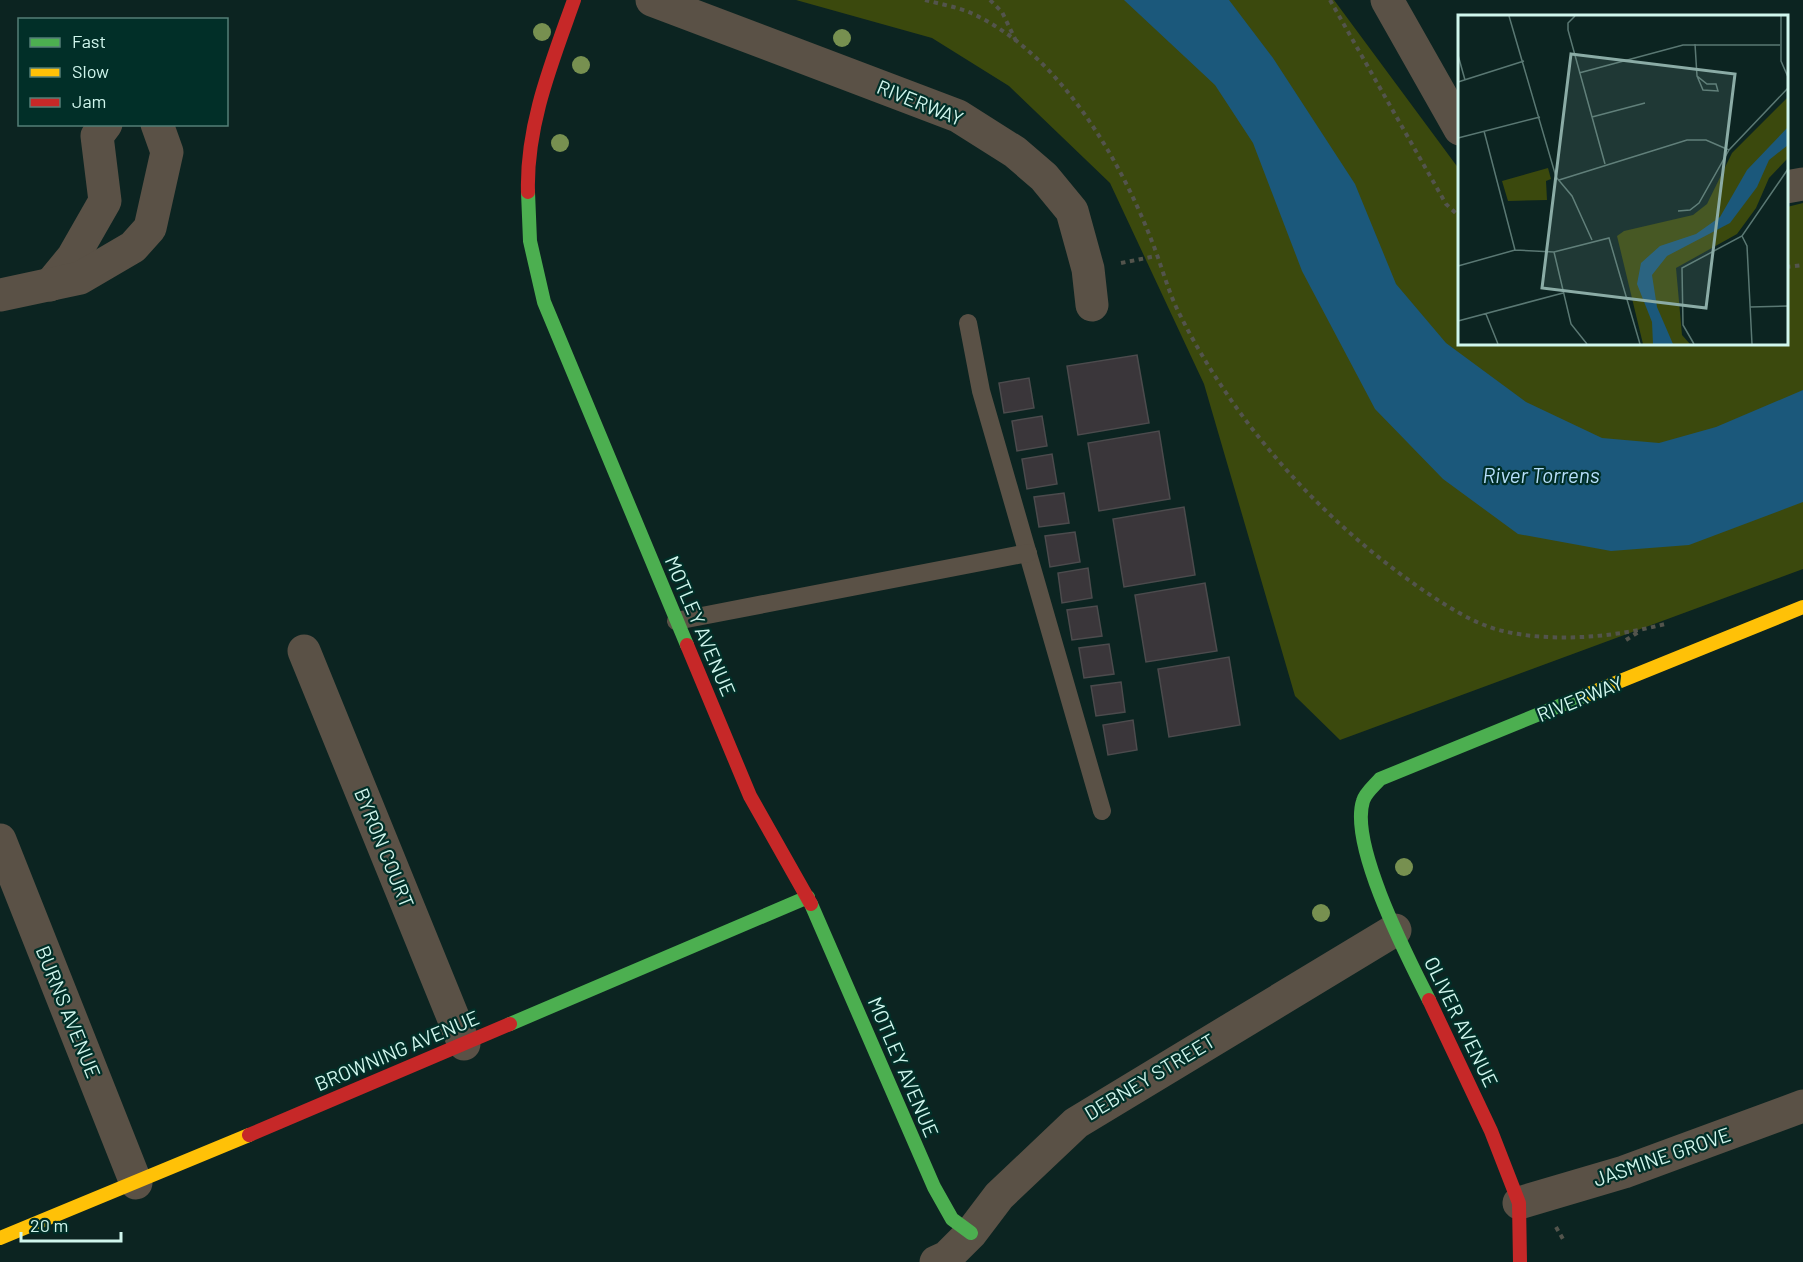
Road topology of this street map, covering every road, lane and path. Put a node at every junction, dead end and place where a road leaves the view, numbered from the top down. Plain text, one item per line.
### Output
1 (574, 0) edge
2 (652, 0) edge
3 (925, 0) edge
4 (990, 0) edge
5 (1330, 0) edge
6 (1387, 0) edge
7 (1017, 43) junction
8 (1458, 125) edge
9 (105, 126) edge
10 (158, 126) edge
11 (1803, 184) edge
12 (1788, 187) edge
13 (1458, 215) edge
14 (1803, 264) edge
15 (1788, 267) edge
16 (50, 285) junction
17 (0, 295) edge
18 (1092, 305) dead end
19 (968, 323) dead end
20 (1028, 554) junction
21 (1803, 607) edge
22 (676, 621) junction
23 (1672, 622) dead end
24 (304, 651) dead end
25 (1363, 799) joint
26 (1102, 811) dead end
27 (0, 840) edge
28 (808, 897) junction
29 (1395, 930) junction
30 (464, 1044) junction
31 (1803, 1106) edge
32 (136, 1183) junction
33 (1519, 1203) junction
34 (971, 1233) junction
35 (0, 1238) edge
36 (936, 1262) edge
37 (1520, 1262) edge

1 - 22 street, MOTLEY AVENUE
2 - 18 street, RIVERWAY
3 - 7 path
4 - 7 path
5 - 13 path
6 - 8 street
7 - 23 path
9 - 16 street
10 - 16 street
11 - 12 street
14 - 15 path
16 - 17 street
19 - 20 lane
20 - 22 lane
20 - 26 lane
21 - 25 street, RIVERWAY
22 - 28 street, MOTLEY AVENUE
24 - 30 street, BYRON COURT
25 - 29 street, OLIVER AVENUE
27 - 32 street, BURNS AVENUE
28 - 30 street, BROWNING AVENUE
28 - 34 street, MOTLEY AVENUE
29 - 33 street, OLIVER AVENUE
29 - 34 street, DEBNEY STREET
30 - 32 street, BROWNING AVENUE
31 - 33 street, JASMINE GROVE
32 - 35 street, BROWNING AVENUE
33 - 37 street, OLIVER AVENUE
34 - 36 street, DEBNEY STREET

